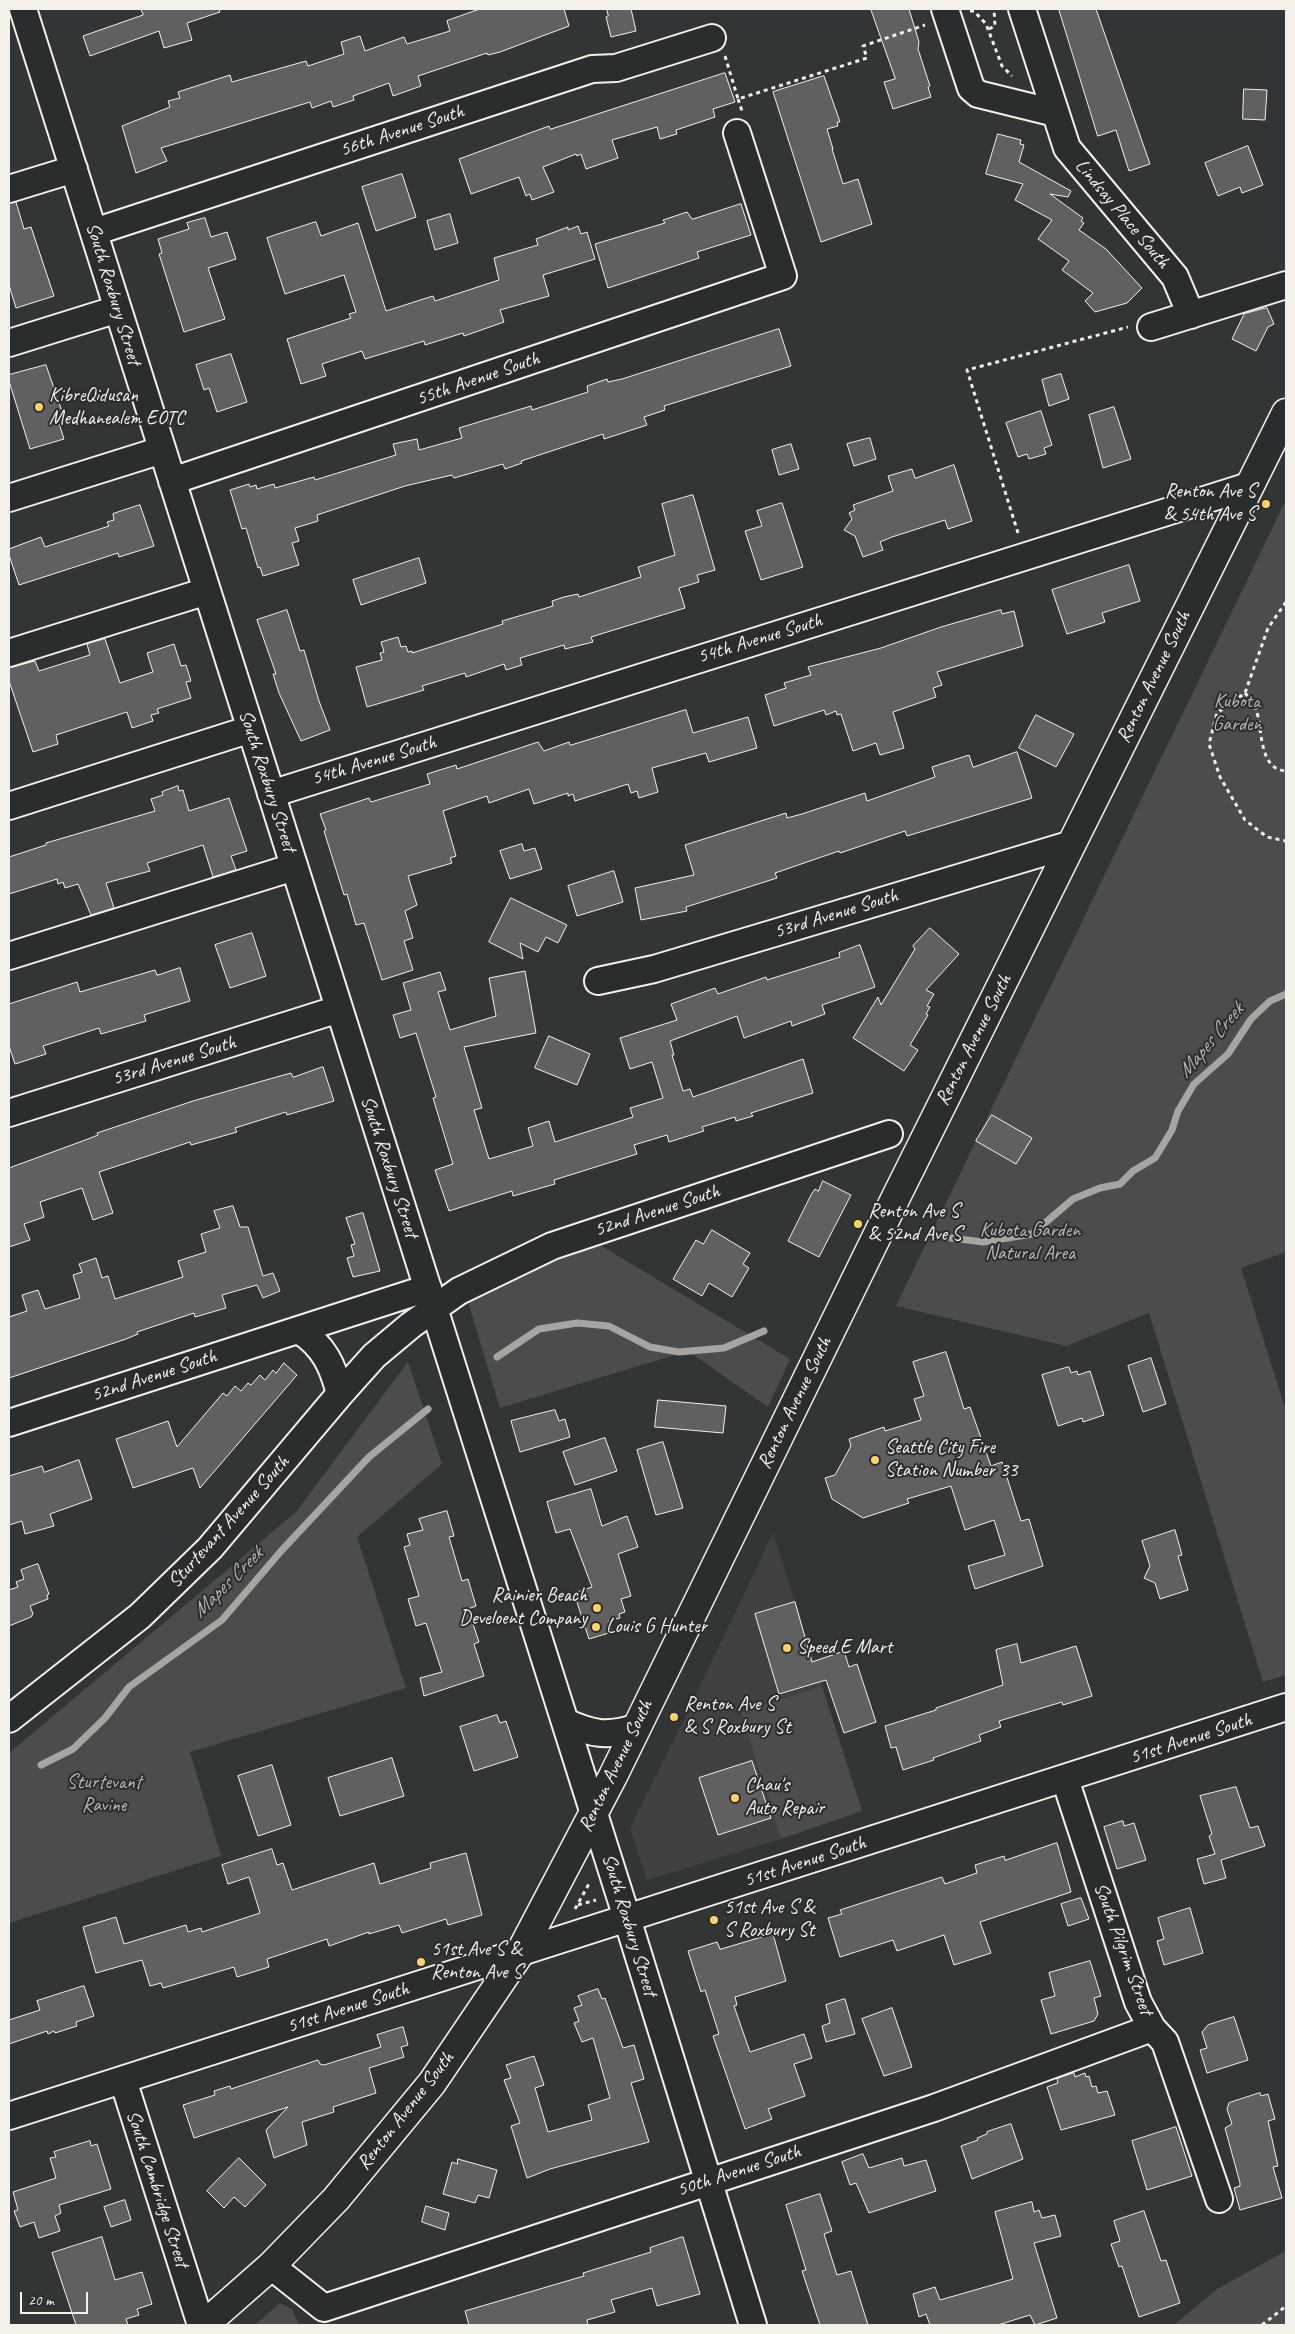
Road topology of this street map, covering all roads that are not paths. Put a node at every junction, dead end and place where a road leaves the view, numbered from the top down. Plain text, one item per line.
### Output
1 (23, 9) edge
2 (1022, 9) edge
3 (952, 12) edge
4 (712, 38) road end
5 (1055, 112) junction
6 (737, 133) dead end
7 (74, 169) junction
8 (9, 189) edge
9 (94, 232) junction
10 (1286, 285) edge
11 (118, 310) junction
12 (1191, 315) junction
13 (1151, 327) road end
14 (9, 343) edge
15 (1286, 413) edge
16 (162, 450) junction
17 (172, 481) junction
18 (1248, 486) junction
19 (9, 498) edge
20 (207, 591) junction
21 (9, 653) edge
22 (251, 729) junction
23 (271, 794) junction
24 (9, 806) edge
25 (1072, 844) junction
26 (294, 867) junction
27 (9, 956) edge
28 (598, 980) dead end
29 (340, 1009) junction
30 (9, 1113) edge
31 (889, 1134) dead end
32 (431, 1298) junction
33 (299, 1330) junction
34 (340, 1394) junction
35 (9, 1423) edge
36 (1286, 1707) edge
37 (9, 1719) edge
38 (565, 1722) junction
39 (635, 1728) junction
40 (1065, 1780) junction
41 (594, 1812) junction
42 (627, 1918) junction
43 (520, 1953) junction
44 (1152, 2028) junction
45 (123, 2080) junction
46 (9, 2116) edge
47 (708, 2180) junction
48 (1219, 2198) dead end
49 (271, 2266) junction
50 (320, 2317) edge
51 (203, 2325) edge
52 (754, 2325) edge

1 - 7 street, South Roxbury Street
2 - 5 street, Lindsay Place South
3 - 5 street
4 - 9 street, 56th Avenue South
5 - 12 street, Lindsay Place South
6 - 17 street, 55th Avenue South
7 - 8 street
7 - 9 street, South Roxbury Street
9 - 11 street, South Roxbury Street
10 - 12 street
11 - 14 street
11 - 16 street, South Roxbury Street
12 - 13 street
15 - 18 main road, Renton Avenue South
16 - 17 street, South Roxbury Street
16 - 19 street
17 - 20 street, South Roxbury Street
18 - 23 street, 54th Avenue South
18 - 25 main road, Renton Avenue South
20 - 21 street
20 - 22 street, South Roxbury Street
22 - 23 street, South Roxbury Street
22 - 24 street
23 - 26 street, South Roxbury Street
25 - 28 street, 53rd Avenue South
25 - 39 main road, Renton Avenue South
26 - 27 street
26 - 29 street, South Roxbury Street
29 - 30 street, 53rd Avenue South
29 - 32 street, South Roxbury Street
31 - 32 street, 52nd Avenue South
32 - 33 street, 52nd Avenue South
32 - 34 street, Sturtevant Avenue South
32 - 38 street, South Roxbury Street
33 - 34 street
33 - 35 street, 52nd Avenue South
34 - 37 street, Sturtevant Avenue South
36 - 40 street, 51st Avenue South
38 - 39 street
38 - 41 street, South Roxbury Street
39 - 41 main road, Renton Avenue South
40 - 42 street, 51st Avenue South
40 - 44 street, South Pilgrim Street
41 - 42 street, South Roxbury Street
41 - 43 main road, Renton Avenue South
42 - 43 street, 51st Avenue South
42 - 47 street, South Roxbury Street
43 - 45 street, 51st Avenue South
43 - 49 main road, Renton Avenue South
44 - 47 street, 50th Avenue South
44 - 48 street, South Pilgrim Street
45 - 46 street, 51st Avenue South
45 - 51 street, South Cambridge Street
47 - 50 street, 50th Avenue South
47 - 52 street, South Roxbury Street
49 - 50 street, 50th Avenue South
49 - 51 main road, Renton Avenue South

